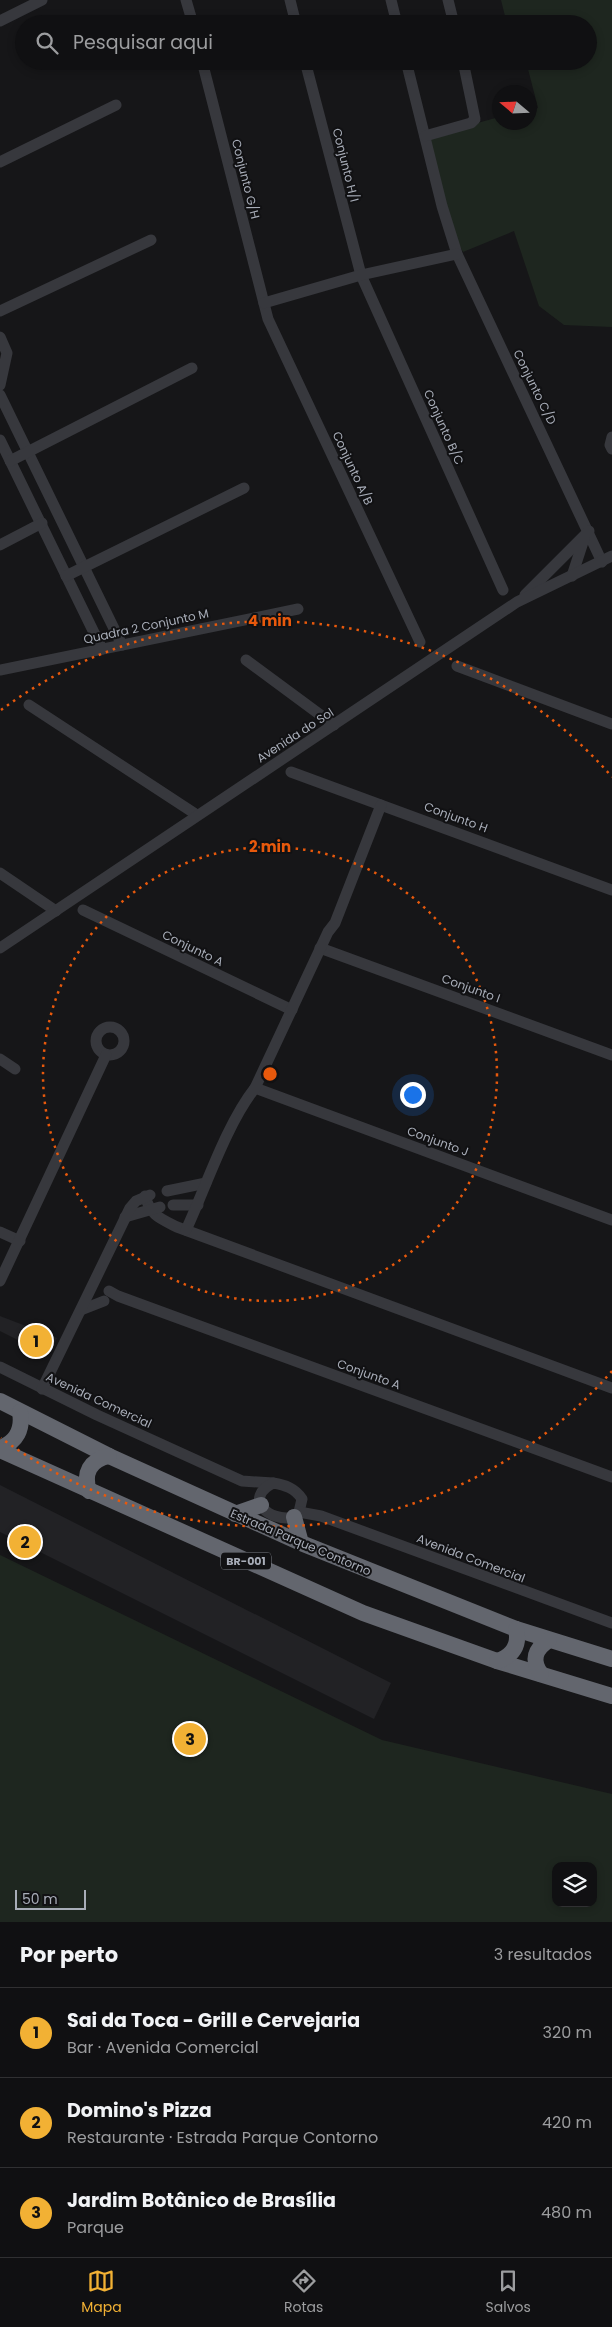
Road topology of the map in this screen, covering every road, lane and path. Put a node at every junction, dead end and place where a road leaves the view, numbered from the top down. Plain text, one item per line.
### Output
1 (42, 0) edge
2 (186, 0) edge
3 (290, 0) edge
4 (391, 0) edge
5 (448, 0) edge
6 (190, 15) edge
7 (294, 15) edge
8 (395, 15) edge
9 (452, 15) edge
10 (0, 20) edge
11 (204, 70) edge
12 (308, 70) edge
13 (408, 70) edge
14 (465, 70) edge
15 (116, 105) dead end
16 (425, 136) junction
17 (0, 162) edge
18 (151, 240) dead end
19 (457, 254) junction
20 (361, 275) junction
21 (264, 303) junction
22 (0, 311) edge
23 (0, 337) edge
24 (192, 368) dead end
25 (0, 385) edge
26 (0, 395) edge
27 (0, 440) edge
28 (28, 452) junction
29 (10, 461) junction
30 (244, 488) dead end
31 (42, 523) junction
32 (586, 534) junction
33 (0, 545) edge
34 (607, 559) edge
35 (559, 562) junction
36 (84, 567) junction
37 (66, 576) junction
38 (568, 578) junction
39 (503, 590) dead end
40 (517, 602) junction
41 (298, 609) dead end
42 (420, 642) dead end
43 (122, 645) junction
44 (102, 649) junction
45 (246, 660) dead end
46 (457, 666) dead end
47 (0, 670) edge
48 (29, 705) dead end
49 (612, 724) edge
50 (334, 726) junction
51 (291, 772) dead end
52 (377, 803) junction
53 (197, 815) junction
54 (0, 873) edge
55 (612, 890) edge
56 (83, 910) dead end
57 (56, 911) junction
58 (0, 948) edge
59 (320, 948) junction
60 (292, 1010) junction
61 (106, 1055) dead end
62 (612, 1055) edge
63 (0, 1059) edge
64 (15, 1069) dead end
65 (255, 1088) junction
66 (206, 1183) junction
67 (167, 1190) dead end
68 (173, 1205) dead end
69 (198, 1205) junction
70 (154, 1208) junction
71 (125, 1217) junction
72 (612, 1220) edge
73 (186, 1230) junction
74 (0, 1232) edge
75 (20, 1241) junction
76 (0, 1281) edge
77 (106, 1292) junction
78 (81, 1310) junction
79 (0, 1367) edge
80 (612, 1388) edge
81 (42, 1389) junction
82 (0, 1401) edge
83 (20, 1412) junction
84 (0, 1449) edge
85 (109, 1456) junction
86 (612, 1477) edge
87 (242, 1481) junction
88 (273, 1483) junction
89 (88, 1491) junction
90 (261, 1498) junction
91 (302, 1499) junction
92 (234, 1514) junction
93 (297, 1514) junction
94 (321, 1516) junction
95 (301, 1543) junction
96 (612, 1623) edge
97 (516, 1629) junction
98 (549, 1640) junction
99 (612, 1659) edge
100 (497, 1661) junction
101 (541, 1674) junction
102 (612, 1696) edge

1 - 10 street
2 - 6 street
3 - 7 street
4 - 8 street
5 - 9 street
11 - 21 street, Conjunto G/H
12 - 20 street, Conjunto H/I
13 - 16 street, Conjunto C/D
14 - 16 street
15 - 17 street
16 - 19 street, Conjunto C/D
18 - 22 street
19 - 20 street
19 - 32 street, Conjunto C/D
20 - 21 street
20 - 39 street, Conjunto B/C
21 - 42 street, Conjunto A/B
23 - 25 street
24 - 28 street
26 - 28 street
27 - 29 street
28 - 29 street
28 - 36 street
29 - 31 street
30 - 36 street
31 - 33 street
31 - 37 street
32 - 34 street, Conjunto C/D
32 - 35 street
32 - 38 street
34 - 38 street, Avenida do Sol
35 - 38 street
35 - 40 street
36 - 37 street
36 - 43 street
37 - 44 street
38 - 40 street, Avenida do Sol
40 - 50 street, Avenida do Sol
41 - 43 street, Quadra 2 Conjunto M
43 - 44 street, Quadra 2 Conjunto M
44 - 47 street, Quadra 2 Conjunto M
45 - 50 street
46 - 49 street
48 - 53 street
50 - 53 street, Avenida do Sol
51 - 52 street, Conjunto H
52 - 55 street, Conjunto H
52 - 59 street
53 - 57 street, Avenida do Sol
54 - 57 street
56 - 60 street, Conjunto A
57 - 58 street, Avenida do Sol
59 - 60 street
59 - 62 street, Conjunto I
60 - 65 street
61 - 75 street
63 - 64 street
65 - 66 street
65 - 72 street, Conjunto J
66 - 67 street
66 - 69 street
68 - 69 street
69 - 73 street
70 - 71 street
70 - 71 street
70 - 73 street
71 - 77 street
73 - 80 street
74 - 75 street
75 - 76 street
77 - 78 street
77 - 78 street
77 - 86 street, Conjunto A
78 - 81 street
79 - 81 street, Avenida Comercial
81 - 87 street, Avenida Comercial
82 - 83 highway, Estrada Parque Contorno
83 - 84 highway
83 - 85 highway, Estrada Parque Contorno
84 - 89 highway, BR-001
85 - 89 highway
85 - 92 highway, Estrada Parque Contorno
87 - 88 street, Avenida Comercial
87 - 90 street, Avenida Comercial
88 - 90 street
88 - 91 street, Avenida Comercial
89 - 100 highway, BR-001
90 - 92 highway
90 - 93 street, Avenida Comercial
91 - 93 street
91 - 94 street, Avenida Comercial
92 - 95 highway, Estrada Parque Contorno
93 - 94 street, Avenida Comercial
93 - 95 highway
94 - 96 street, Avenida Comercial
95 - 97 highway, Estrada Parque Contorno
97 - 98 highway, Estrada Parque Contorno
97 - 100 highway
98 - 99 highway, Estrada Parque Contorno
98 - 101 highway
100 - 101 highway, BR-001
101 - 102 highway, BR-001

